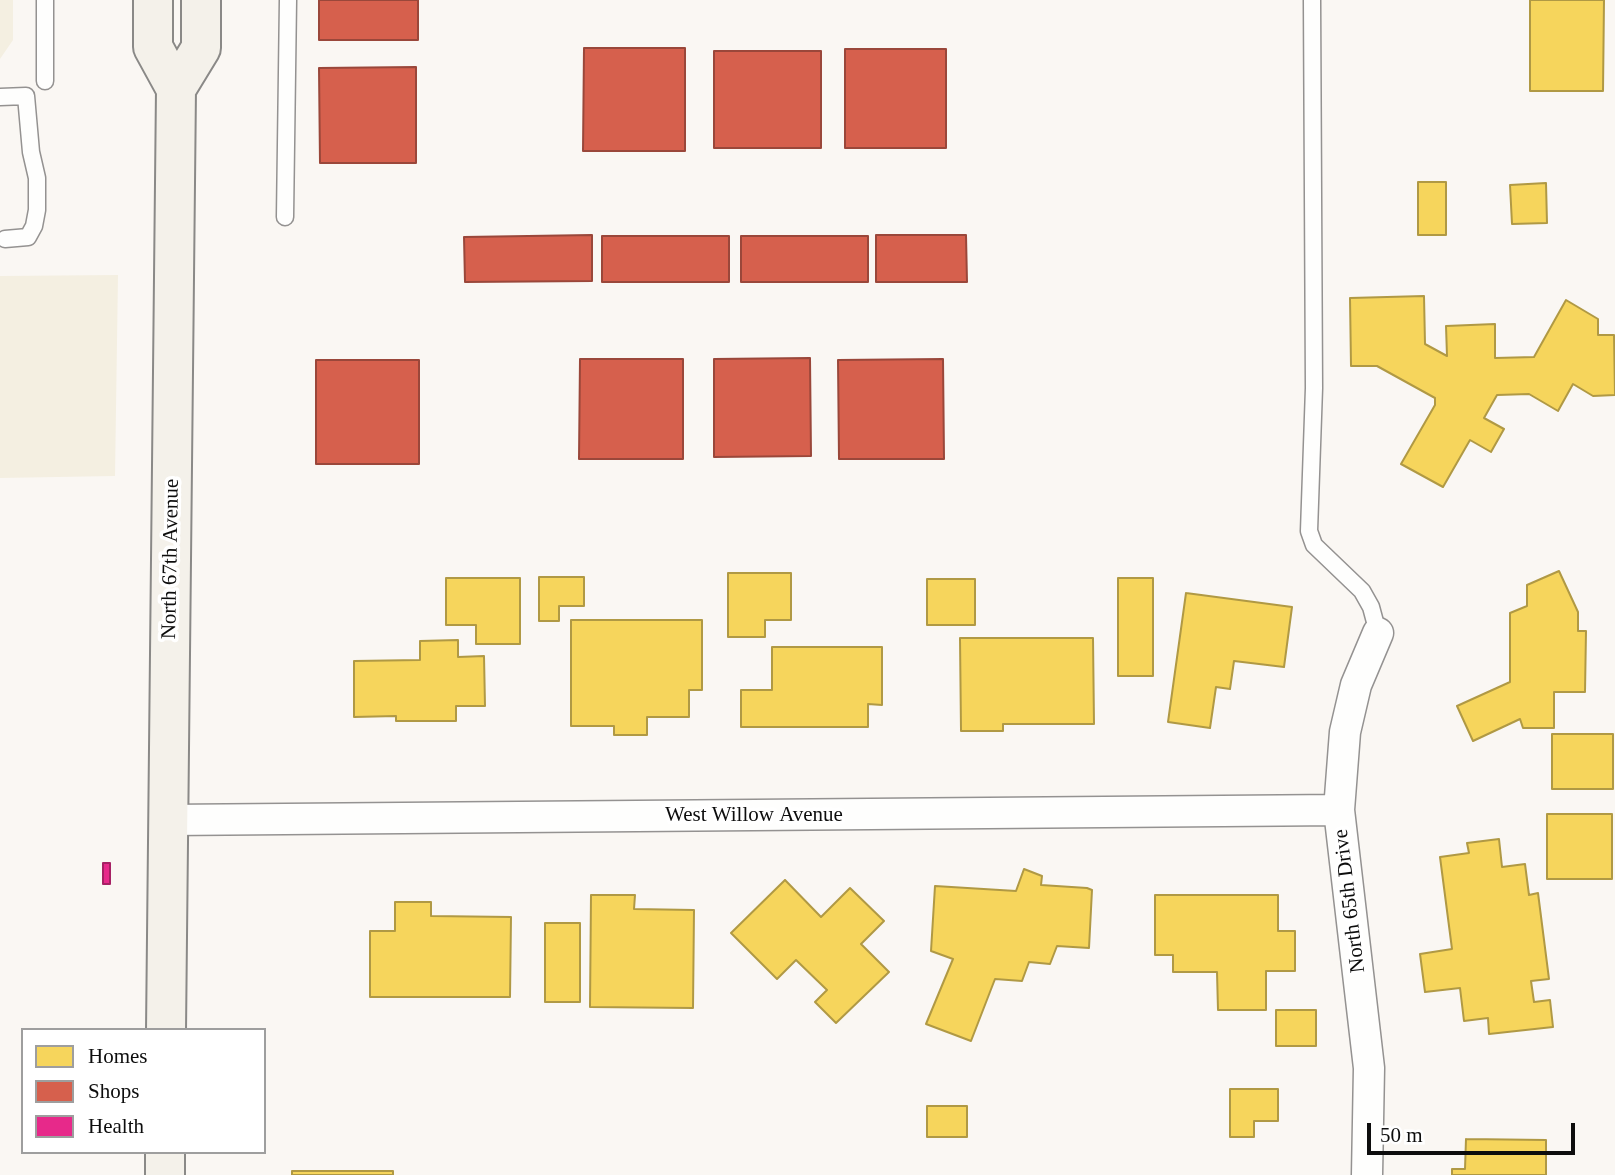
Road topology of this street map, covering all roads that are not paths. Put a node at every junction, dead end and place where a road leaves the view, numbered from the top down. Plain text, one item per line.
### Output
1 (45, 0) edge
2 (153, 0) edge
3 (201, 0) edge
4 (288, 0) edge
5 (1312, 0) edge
6 (45, 81) dead end
7 (176, 89) junction
8 (0, 97) edge
9 (285, 217) dead end
10 (5, 239) dead end
11 (1378, 633) joint
12 (1339, 810) junction
13 (168, 820) junction
14 (166, 1028) edge
15 (165, 1154) edge
16 (165, 1175) edge
17 (1367, 1175) edge

1 - 6 lane
2 - 7 main road, North 67th Avenue
3 - 7 main road
4 - 9 lane
5 - 11 lane
7 - 13 main road, North 67th Avenue
8 - 10 lane
11 - 12 street, North 65th Drive
12 - 13 street, West Willow Avenue
12 - 17 street, North 65th Drive
13 - 14 main road, North 67th Avenue
15 - 16 main road

